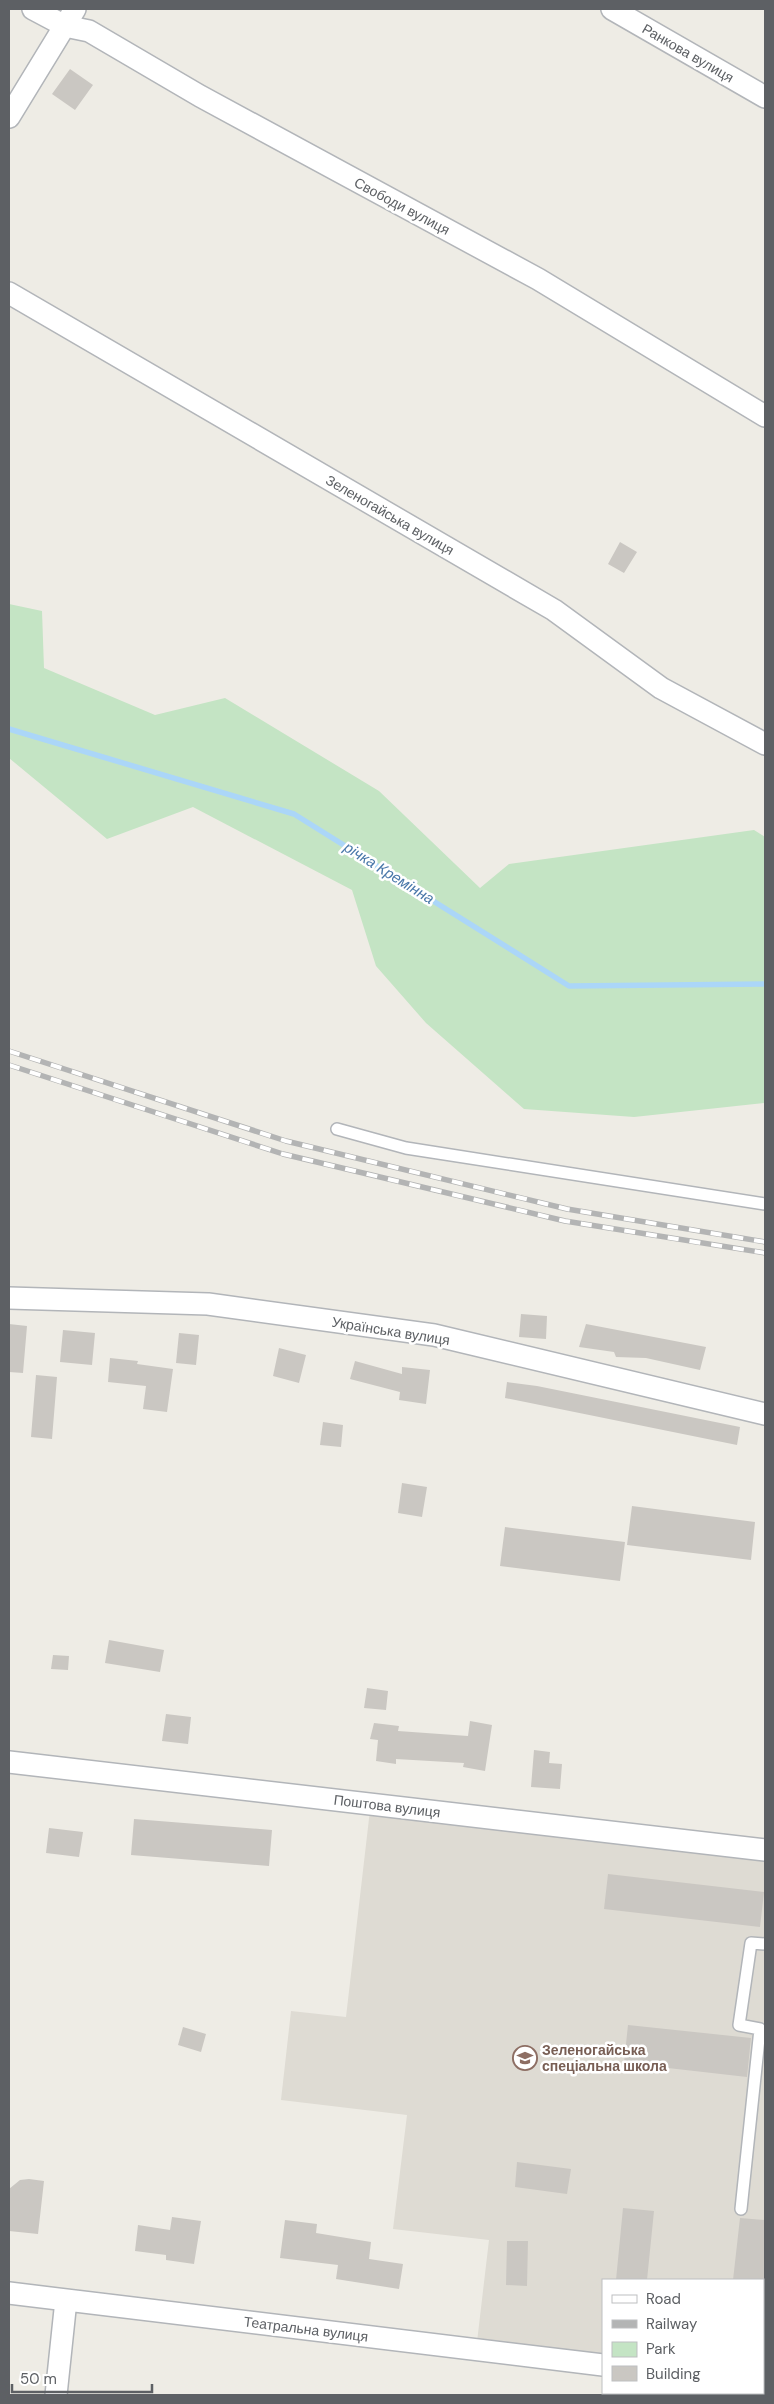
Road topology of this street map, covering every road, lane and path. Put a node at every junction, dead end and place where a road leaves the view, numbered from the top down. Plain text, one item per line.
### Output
1 (33, 9) edge
2 (612, 9) edge
3 (70, 18) edge
4 (765, 97) edge
5 (9, 117) edge
6 (9, 293) edge
7 (765, 416) edge
8 (765, 744) edge
9 (337, 1129) dead end
10 (765, 1204) edge
11 (9, 1298) edge
12 (765, 1414) edge
13 (9, 1762) edge
14 (765, 1850) edge
15 (765, 1944) edge
16 (741, 2209) dead end
17 (9, 2293) edge
18 (66, 2300) junction
19 (602, 2365) edge
20 (56, 2395) edge

1 - 3 street, Свободи вулиця
2 - 4 street, Ранкова вулиця
3 - 5 street
3 - 7 street, Свободи вулиця
6 - 8 street, Зеленогайська вулиця
9 - 10 lane
11 - 12 street, Українська вулиця
13 - 14 street, Поштова вулиця
15 - 16 lane
17 - 18 street, Театральна вулиця
18 - 19 street, Театральна вулиця
18 - 20 street

